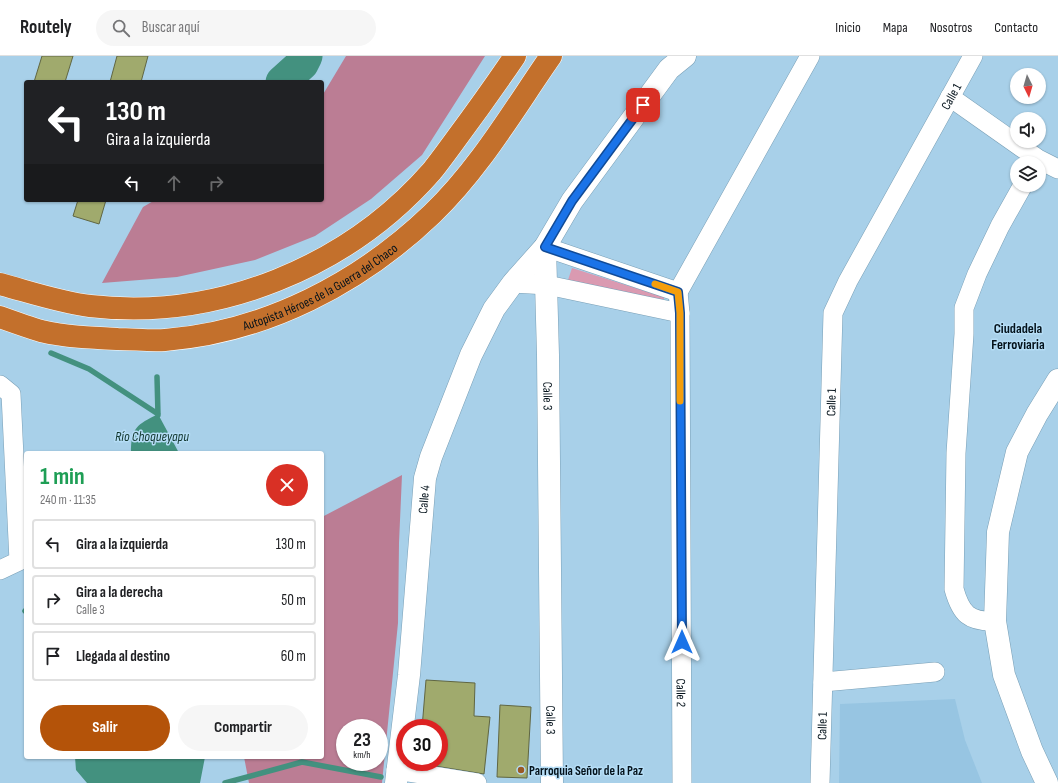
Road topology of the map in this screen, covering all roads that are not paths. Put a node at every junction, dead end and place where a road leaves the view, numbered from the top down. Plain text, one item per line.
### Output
1 (515, 56) edge
2 (551, 56) edge
3 (810, 56) edge
4 (973, 56) edge
5 (676, 60) edge
6 (950, 97) junction
7 (1030, 156) edge
8 (1046, 165) edge
9 (1058, 170) edge
10 (1019, 192) edge
11 (545, 247) junction
12 (513, 283) junction
13 (0, 284) edge
14 (547, 285) junction
15 (678, 292) junction
16 (680, 313) junction
17 (0, 317) edge
18 (1058, 380) edge
19 (0, 385) edge
20 (0, 570) edge
21 (996, 621) junction
22 (935, 672) dead end
23 (823, 682) junction
24 (396, 776) edge
25 (478, 783) edge
26 (552, 783) edge
27 (682, 783) edge
28 (820, 783) edge
29 (1047, 783) edge

1 - 13 highway, Autopista Héroes de la Guerra del Chaco
2 - 17 highway, Autopista Héroes de la Guerra del Chaco
3 - 15 street
4 - 6 street, Calle 1
5 - 11 street
6 - 7 street
6 - 23 street, Calle 1
8 - 9 street
10 - 21 street
11 - 12 street, Calle 4
11 - 14 street, Calle 3
11 - 15 street
12 - 14 street
12 - 24 street, Calle 4
14 - 16 street
14 - 26 street, Calle 3
15 - 16 street, Calle 2
16 - 27 street, Calle 2
18 - 21 street
19 - 20 street
21 - 29 street
22 - 23 street
23 - 28 street, Calle 1
24 - 25 street

